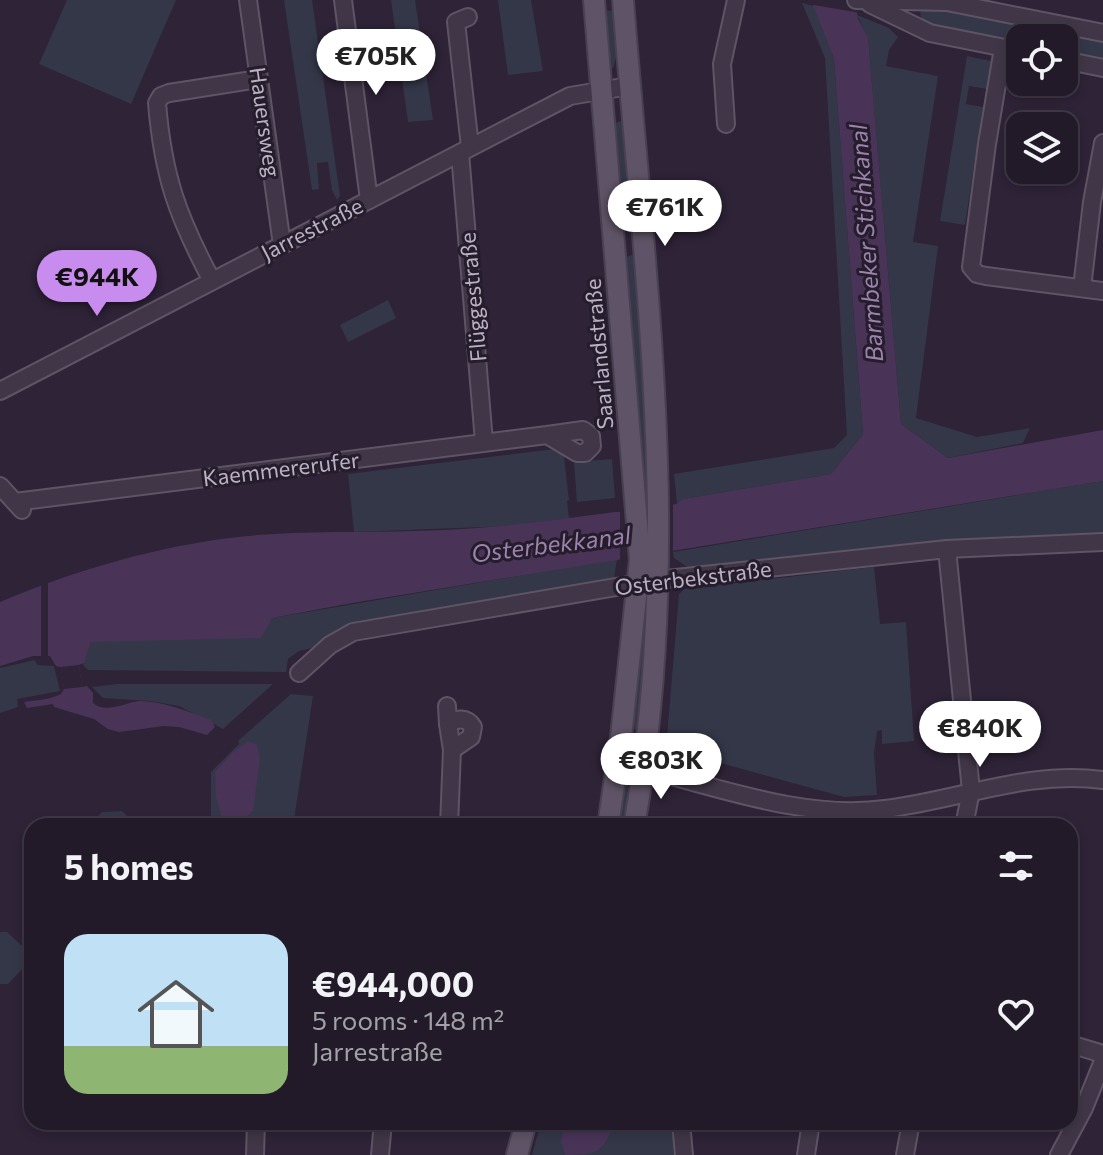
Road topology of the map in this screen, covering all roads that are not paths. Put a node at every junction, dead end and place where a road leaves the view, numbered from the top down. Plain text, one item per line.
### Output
1 (248, 0) edge
2 (343, 0) edge
3 (594, 0) edge
4 (623, 0) edge
5 (736, 0) edge
6 (859, 0) edge
7 (468, 17) dead end
8 (1103, 33) edge
9 (1006, 49) edge
10 (1078, 63) edge
11 (1103, 68) edge
12 (1006, 73) edge
13 (258, 79) junction
14 (629, 86) junction
15 (601, 89) junction
16 (726, 124) dead end
17 (1103, 143) edge
18 (465, 150) junction
19 (369, 200) junction
20 (282, 245) junction
21 (212, 281) junction
22 (1082, 288) junction
23 (1103, 291) edge
24 (0, 391) edge
25 (547, 435) dead end
26 (484, 442) junction
27 (0, 486) edge
28 (647, 504) junction
29 (1103, 542) edge
30 (947, 549) junction
31 (647, 582) junction
32 (299, 673) dead end
33 (447, 706) dead end
34 (448, 724) junction
35 (452, 750) junction
36 (618, 766) junction
37 (645, 769) junction
38 (1103, 780) edge
39 (971, 791) junction
40 (449, 818) edge
41 (609, 818) edge
42 (636, 818) edge
43 (854, 818) edge
44 (966, 818) edge
45 (1078, 1046) edge
46 (1103, 1054) edge
47 (1103, 1061) edge
48 (1078, 1119) edge
49 (256, 1130) edge
50 (382, 1130) edge
51 (524, 1130) edge
52 (682, 1130) edge
53 (810, 1130) edge
54 (910, 1130) edge
55 (1072, 1130) edge
56 (255, 1155) edge
57 (380, 1155) edge
58 (517, 1155) edge
59 (684, 1155) edge
60 (806, 1155) edge
61 (905, 1155) edge
62 (1059, 1155) edge

1 - 13 street, Hauersweg
2 - 19 street
3 - 15 main road, Saarlandstraße
4 - 14 main road, Saarlandstraße
5 - 16 street
6 - 8 street
6 - 9 street
7 - 18 street, Flüggestraße
10 - 11 street
12 - 22 street
13 - 20 street, Hauersweg
13 - 21 street
14 - 15 street, Jarrestraße
14 - 28 main road, Saarlandstraße
15 - 18 street, Jarrestraße
15 - 28 main road, Saarlandstraße
17 - 22 street
18 - 19 street, Jarrestraße
18 - 26 street, Flüggestraße
19 - 20 street, Jarrestraße
20 - 21 street, Jarrestraße
21 - 24 street, Jarrestraße
22 - 23 street
25 - 26 street, Kaemmererufer
26 - 27 street, Kaemmererufer
28 - 31 main road, Saarlandstraße
29 - 30 street, Osterbekstraße
30 - 31 street, Osterbekstraße
30 - 39 street
31 - 32 street, Osterbekstraße
31 - 36 main road
31 - 37 main road
33 - 34 street
34 - 35 street
34 - 35 street
35 - 40 street
36 - 37 street
36 - 41 main road
37 - 42 main road
37 - 43 street
38 - 39 street
39 - 43 street
39 - 44 street
45 - 46 street
47 - 48 street
49 - 56 street
50 - 57 street
51 - 58 main road
52 - 59 street
53 - 60 street
54 - 61 street
55 - 62 street

